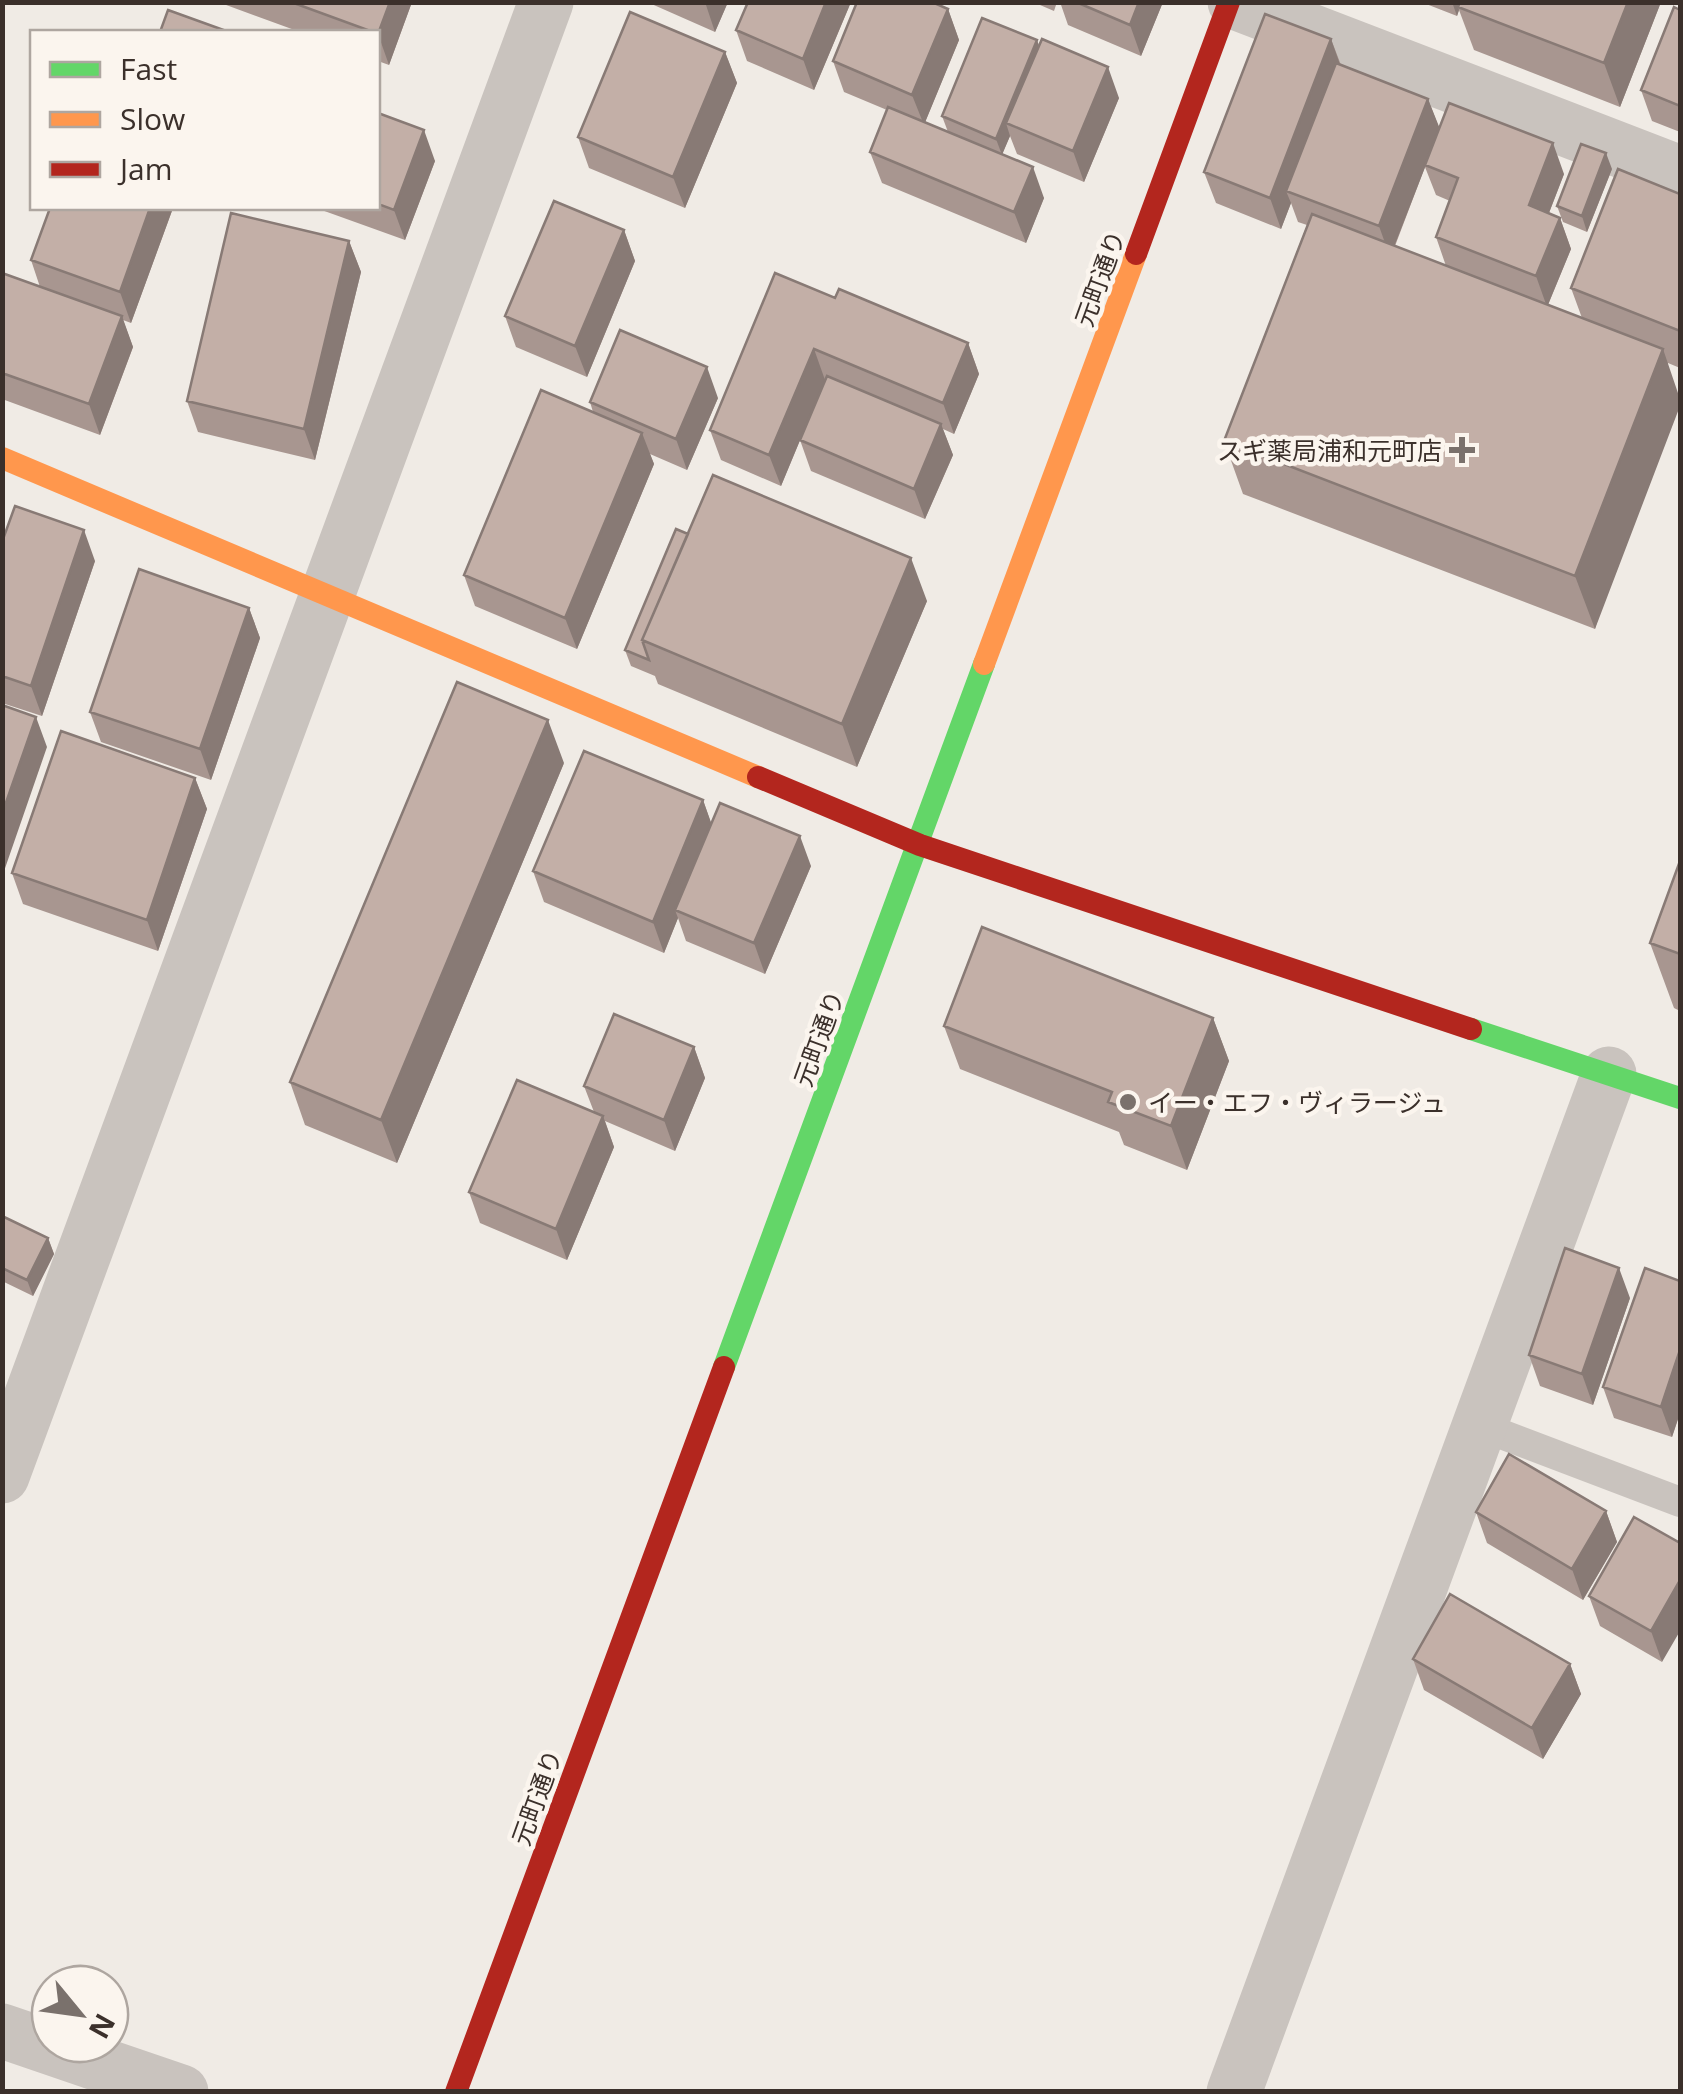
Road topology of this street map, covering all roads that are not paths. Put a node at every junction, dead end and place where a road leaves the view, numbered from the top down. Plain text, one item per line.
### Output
1 (546, 2) edge
2 (1232, 2) edge
3 (1680, 173) edge
4 (2, 458) edge
5 (326, 593) junction
6 (920, 845) junction
7 (1609, 1074) junction
8 (1680, 1098) edge
9 (1480, 1426) junction
10 (2, 1476) edge
11 (1680, 1502) edge
12 (2, 2031) edge
13 (181, 2092) edge
14 (456, 2092) edge
15 (1234, 2092) edge

1 - 5 street
2 - 3 street
2 - 6 street, 元町通り
4 - 5 street
5 - 6 street
5 - 10 street
6 - 7 street
6 - 14 street, 元町通り
7 - 8 street
7 - 9 street
9 - 11 lane
9 - 15 street
12 - 13 street

